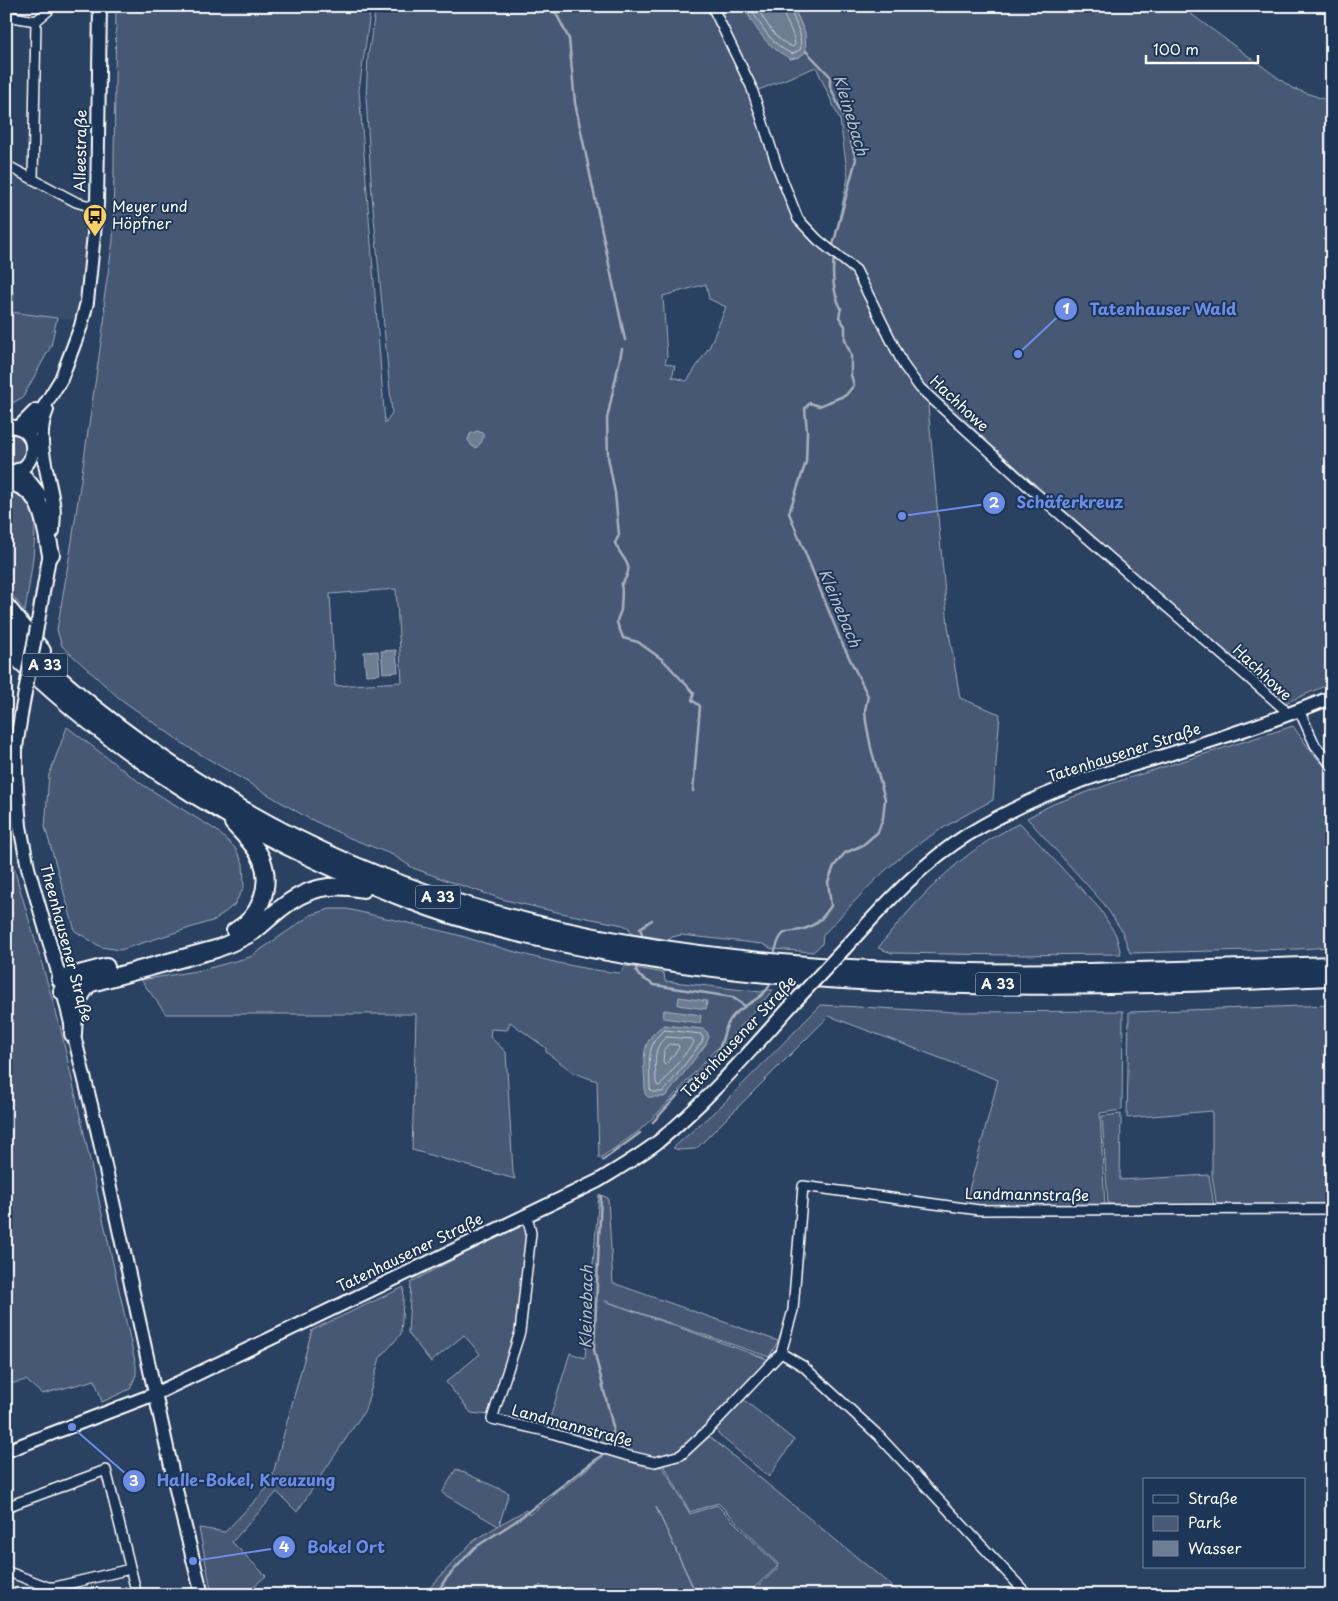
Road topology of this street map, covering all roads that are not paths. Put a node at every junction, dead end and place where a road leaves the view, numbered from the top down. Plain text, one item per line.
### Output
1 (48, 6) edge
2 (100, 6) edge
3 (712, 6) edge
4 (6, 16) edge
5 (36, 21) junction
6 (6, 165) edge
7 (33, 179) junction
8 (97, 205) junction
9 (72, 353) junction
10 (61, 379) junction
11 (12, 427) edge
12 (29, 436) junction
13 (14, 471) edge
14 (53, 531) junction
15 (51, 554) junction
16 (6, 606) edge
17 (6, 630) edge
18 (6, 647) edge
19 (1332, 697) edge
20 (84, 700) junction
21 (1299, 710) junction
22 (1286, 716) junction
23 (1332, 766) edge
24 (226, 815) junction
25 (395, 895) junction
26 (626, 950) junction
27 (667, 957) junction
28 (1332, 965) edge
29 (1332, 977) edge
30 (90, 982) junction
31 (61, 985) junction
32 (73, 1034) junction
33 (1332, 1209) edge
34 (527, 1215) junction
35 (781, 1353) junction
36 (155, 1394) junction
37 (6, 1452) edge
38 (6, 1506) edge
39 (130, 1569) junction
40 (6, 1571) edge
41 (1023, 1593) edge
42 (137, 1595) edge
43 (202, 1595) edge

1 - 5 street
2 - 8 street, Alleestraße
3 - 22 street, Hachhowe
4 - 5 street
5 - 7 street
6 - 7 street
7 - 8 street
8 - 9 street, Alleestraße
9 - 10 street, Alleestraße
9 - 11 street, Alleestraße
10 - 12 street, Alleestraße
10 - 14 street
11 - 12 street
12 - 13 street
13 - 14 street, Theenhausener Straße
13 - 15 highway
14 - 15 street, Theenhausener Straße
15 - 31 street, Theenhausener Straße, bridge
16 - 20 highway
17 - 20 highway, A 33
18 - 24 highway, A 33
19 - 21 street, Tatenhausener Straße
20 - 26 highway, A 33
21 - 22 street, Tatenhausener Straße
21 - 23 street
22 - 34 street, Tatenhausener Straße, bridge
24 - 25 highway, A 33
24 - 31 highway
25 - 26 highway, A 33
25 - 30 highway
26 - 27 highway, A 33
27 - 28 highway, A 33
27 - 29 highway, A 33
30 - 31 highway
30 - 32 highway
31 - 32 street, Theenhausener Straße
32 - 36 street, Theenhausener Straße
33 - 35 street, Landmannstraße
34 - 35 street, Landmannstraße
34 - 36 street, Tatenhausener Straße
35 - 41 street
36 - 37 street, Tatenhausener Straße
36 - 43 street, Theenhausener Straße
38 - 39 street
39 - 40 street
39 - 42 street

